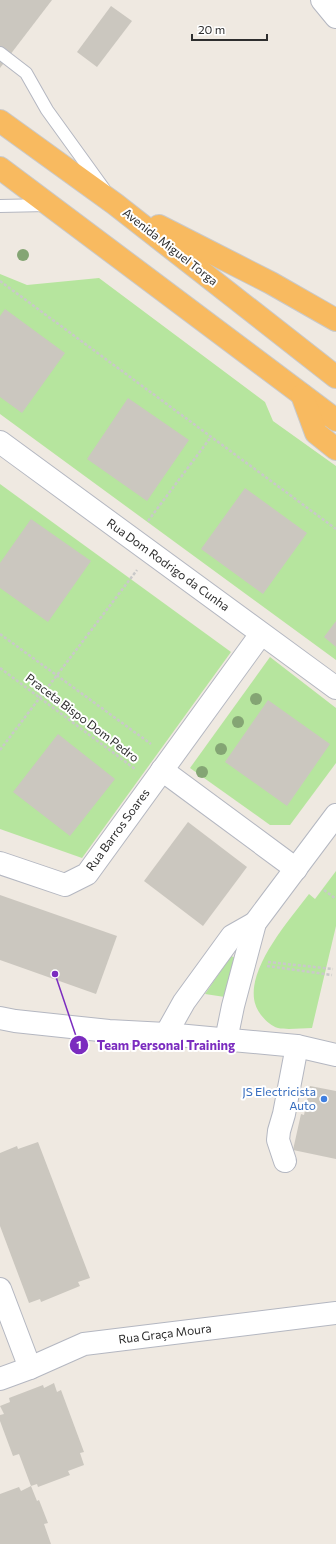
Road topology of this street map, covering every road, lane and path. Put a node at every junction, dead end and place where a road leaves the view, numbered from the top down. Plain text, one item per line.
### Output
1 (322, 0) edge
2 (336, 17) edge
3 (0, 53) edge
4 (0, 121) edge
5 (0, 168) edge
6 (115, 204) junction
7 (49, 205) junction
8 (0, 206) edge
9 (0, 281) edge
10 (336, 320) edge
11 (336, 377) edge
12 (302, 395) junction
13 (336, 420) edge
14 (211, 437) junction
15 (0, 442) edge
16 (336, 449) edge
17 (336, 528) edge
18 (142, 546) junction
19 (0, 634) edge
20 (261, 634) junction
21 (0, 668) edge
22 (56, 675) junction
23 (336, 688) edge
24 (40, 698) junction
25 (0, 750) edge
26 (162, 770) junction
27 (336, 815) edge
28 (0, 863) edge
29 (296, 868) junction
30 (324, 890) dead end
31 (336, 899) edge
32 (255, 923) junction
33 (262, 961) dead end
34 (261, 965) dead end
35 (333, 969) dead end
36 (332, 975) dead end
37 (0, 1018) edge
38 (166, 1034) junction
39 (226, 1040) junction
40 (297, 1046) junction
41 (336, 1055) edge
42 (285, 1160) dead end
43 (0, 1289) edge
44 (336, 1313) edge
45 (30, 1368) junction
46 (0, 1378) edge

1 - 2 street
3 - 6 lane
4 - 6 highway, Avenida Miguel Torga
5 - 7 highway
6 - 10 highway
6 - 11 highway, Avenida Miguel Torga
7 - 8 lane
7 - 12 highway
9 - 14 path
12 - 13 highway
12 - 16 highway
14 - 17 path
14 - 18 path
15 - 18 street, Rua Dom Rodrigo da Cunha
18 - 20 street, Rua Dom Rodrigo da Cunha
18 - 22 path
19 - 22 path
20 - 23 street, Rua Dom Rodrigo da Cunha
20 - 26 street, Rua Barros Soares
21 - 24 path, Praceta Bispo Dom Pedro
22 - 24 path
22 - 26 path
24 - 25 path
24 - 26 path, Praceta Bispo Dom Pedro
26 - 28 street, Rua Barros Soares
26 - 29 street
27 - 29 street
29 - 32 street
30 - 31 path
32 - 38 street
32 - 39 street
33 - 35 path
34 - 36 path
37 - 38 street
38 - 39 street
39 - 40 street
40 - 41 street
40 - 42 street
43 - 45 street
44 - 45 street, Rua Graça Moura
45 - 46 street, Rua Graça Moura

